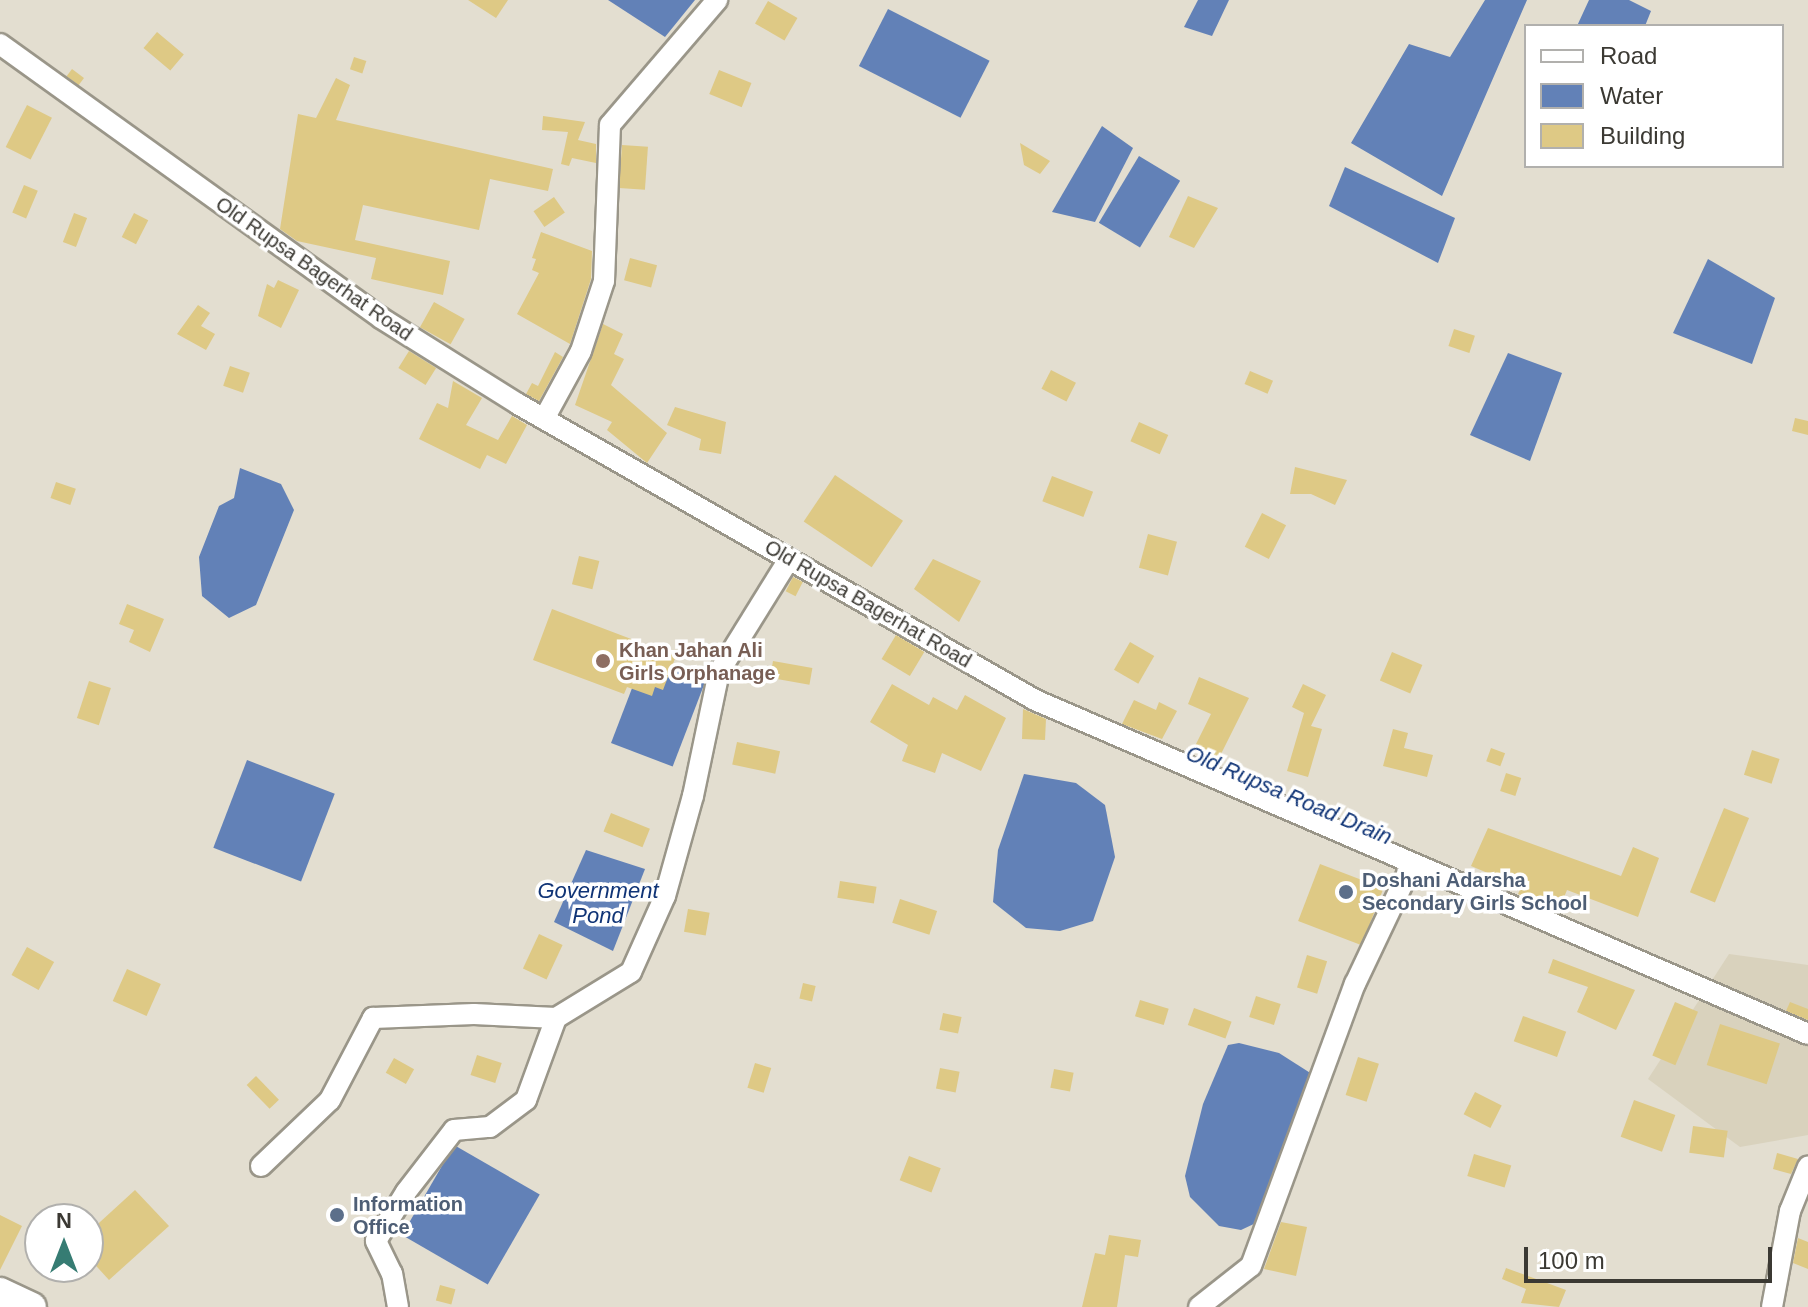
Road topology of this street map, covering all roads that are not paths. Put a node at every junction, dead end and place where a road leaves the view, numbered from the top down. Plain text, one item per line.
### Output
1 (717, 0) edge
2 (0, 44) edge
3 (544, 419) junction
4 (789, 559) junction
5 (1411, 866) dead end
6 (556, 1018) junction
7 (1808, 1034) edge
8 (261, 1166) dead end
9 (1808, 1167) edge
10 (0, 1292) edge
11 (32, 1307) edge
12 (398, 1307) edge
13 (1199, 1307) edge
14 (1772, 1307) edge

1 - 3 street
2 - 3 street, Old Rupsa Bagerhat Road
3 - 4 street, Old Rupsa Bagerhat Road
4 - 6 street
4 - 7 street, Old Rupsa Bagerhat Road
5 - 13 street
6 - 8 street
6 - 12 street
9 - 14 street
10 - 11 highway

